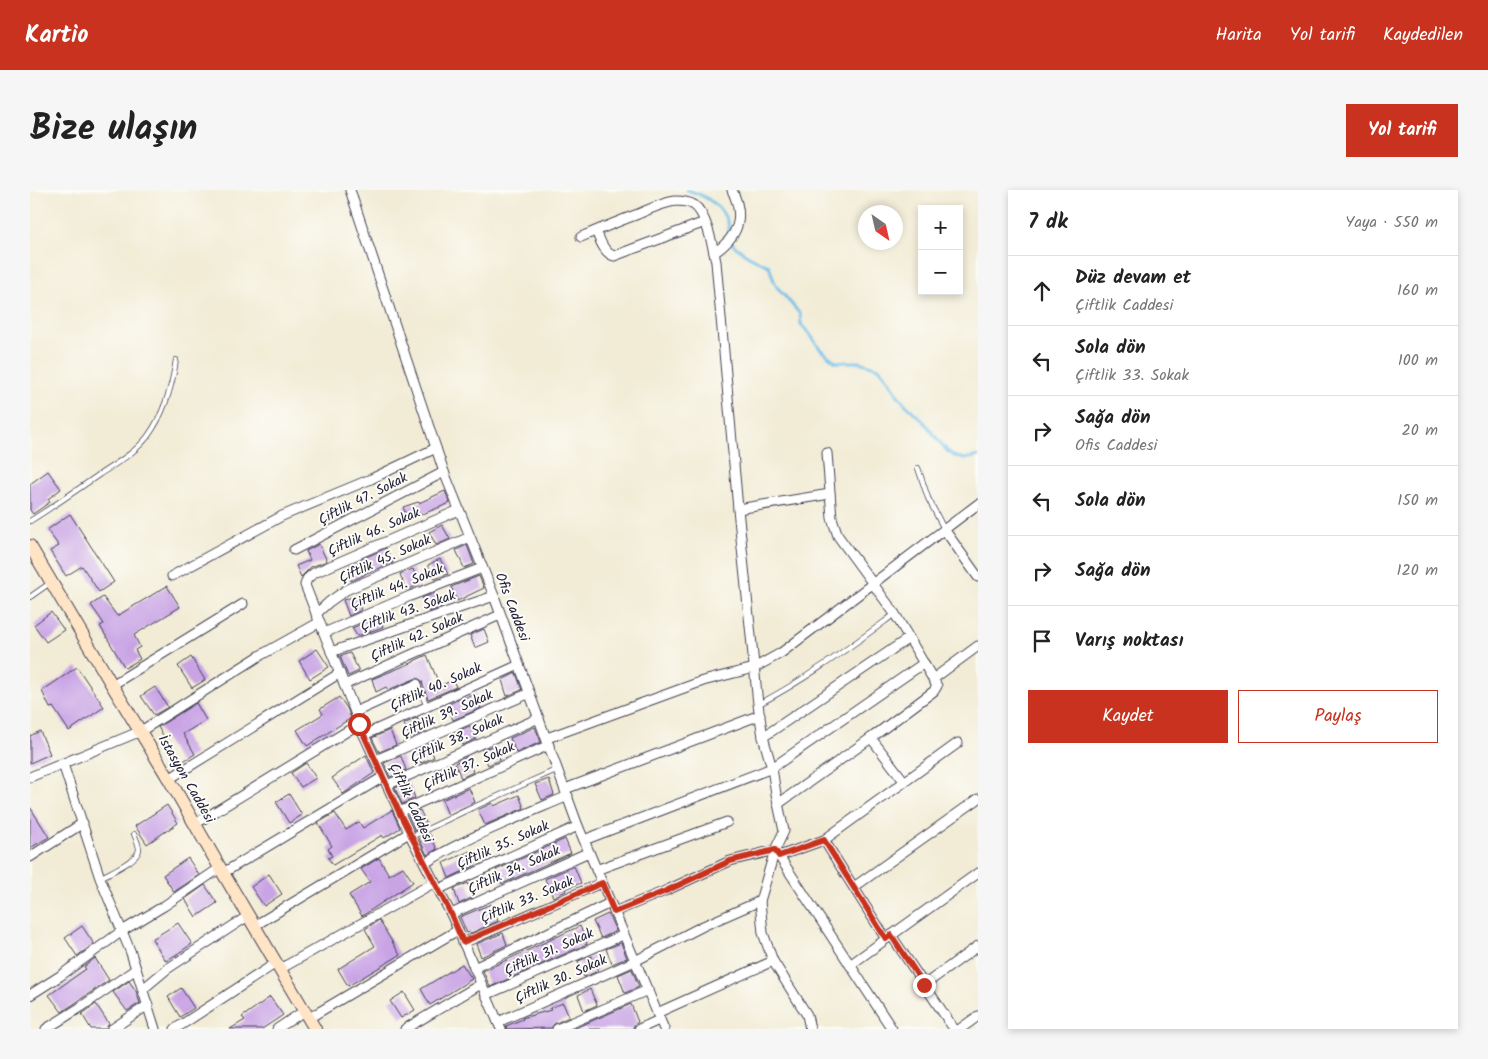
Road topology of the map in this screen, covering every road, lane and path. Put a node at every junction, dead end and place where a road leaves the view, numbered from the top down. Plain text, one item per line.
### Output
1 (350, 190) edge
2 (732, 190) edge
3 (705, 222) junction
4 (596, 231) junction
5 (580, 237) dead end
6 (714, 253) junction
7 (176, 360) dead end
8 (436, 448) junction
9 (827, 453) dead end
10 (918, 468) dead end
11 (444, 472) junction
12 (830, 494) junction
13 (978, 504) edge
14 (738, 509) junction
15 (459, 510) junction
16 (30, 521) edge
17 (944, 529) junction
18 (470, 537) junction
19 (30, 546) edge
20 (294, 550) dead end
21 (482, 568) junction
22 (172, 576) dead end
23 (978, 577) edge
24 (52, 583) junction
25 (873, 583) junction
26 (305, 585) joint
27 (494, 596) junction
28 (30, 597) edge
29 (243, 604) dead end
30 (895, 614) junction
31 (500, 615) junction
32 (318, 618) junction
33 (324, 633) junction
34 (909, 638) junction
35 (978, 646) edge
36 (331, 652) junction
37 (924, 663) junction
38 (519, 665) junction
39 (754, 668) junction
40 (340, 673) junction
41 (934, 679) junction
42 (417, 684) joint
43 (112, 685) junction
44 (344, 685) junction
45 (530, 693) junction
46 (758, 704) junction
47 (427, 706) junction
48 (354, 712) junction
49 (760, 715) junction
50 (539, 718) junction
51 (359, 724) junction
52 (141, 731) junction
53 (364, 735) junction
54 (763, 737) junction
55 (872, 738) junction
56 (548, 742) junction
57 (958, 743) dead end
58 (376, 760) junction
59 (63, 764) junction
60 (772, 768) junction
61 (558, 769) junction
62 (30, 777) edge
63 (169, 779) junction
64 (385, 781) junction
65 (904, 781) junction
66 (566, 792) junction
67 (978, 799) edge
68 (778, 804) junction
69 (399, 812) junction
70 (726, 822) dead end
71 (83, 823) junction
72 (195, 824) junction
73 (578, 826) junction
74 (134, 834) dead end
75 (410, 835) junction
76 (584, 840) junction
77 (824, 840) junction
78 (589, 852) junction
79 (777, 853) junction
80 (30, 857) edge
81 (425, 863) junction
82 (221, 870) junction
83 (596, 870) junction
84 (978, 873) edge
85 (100, 878) junction
86 (602, 883) junction
87 (437, 886) junction
88 (854, 887) junction
89 (760, 901) junction
90 (612, 908) junction
91 (451, 914) junction
92 (251, 921) junction
93 (458, 930) junction
94 (122, 931) junction
95 (624, 935) junction
96 (889, 937) junction
97 (463, 942) junction
98 (978, 946) edge
99 (635, 961) junction
100 (773, 961) junction
101 (850, 965) junction
102 (278, 966) junction
103 (474, 968) junction
104 (136, 969) junction
105 (481, 984) junction
106 (924, 985) junction
107 (143, 989) junction
108 (648, 990) junction
109 (30, 995) edge
110 (486, 995) junction
111 (148, 1005) junction
112 (658, 1016) junction
113 (978, 1016) edge
114 (309, 1019) edge
115 (500, 1026) edge
116 (46, 1029) edge
117 (112, 1029) edge
118 (155, 1029) edge
119 (175, 1029) edge
120 (276, 1029) edge
121 (405, 1029) edge
122 (557, 1029) edge
123 (639, 1029) edge
124 (664, 1029) edge
125 (810, 1029) edge
126 (892, 1029) edge
127 (954, 1029) edge
128 (960, 1029) edge

1 - 8 street, Ofis Caddesi
2 - 6 street
3 - 4 street
3 - 4 street
3 - 6 street
4 - 5 street
6 - 14 street
7 - 16 lane
8 - 11 street, Ofis Caddesi
8 - 22 street
9 - 12 street
10 - 17 lane
11 - 15 street, Ofis Caddesi
11 - 20 street, Çiftlik 47. Sokak
12 - 14 street
12 - 25 street
13 - 17 street, Çiftlik 37. Sokak
14 - 39 street
15 - 18 street, Ofis Caddesi
15 - 26 street, Çiftlik 46. Sokak
17 - 23 street
17 - 25 street, Çiftlik 37. Sokak
18 - 21 street, Ofis Caddesi
18 - 32 street, Çiftlik 45. Sokak
19 - 24 main road, İstasyon Caddesi
21 - 27 street, Ofis Caddesi
21 - 33 street, Çiftlik 44. Sokak
24 - 28 lane
24 - 43 main road, İstasyon Caddesi
25 - 30 street
25 - 39 street, Çiftlik 37. Sokak
26 - 32 street, Çiftlik Caddesi
27 - 31 street, Ofis Caddesi
27 - 36 street, Çiftlik 43. Sokak
29 - 43 street
30 - 34 street
30 - 46 lane
31 - 38 street, Ofis Caddesi
31 - 44 street, Çiftlik 42. Sokak
32 - 33 street, Çiftlik Caddesi
32 - 52 street, Çiftlik 45. Sokak
33 - 36 street, Çiftlik Caddesi
34 - 37 street
34 - 54 street
35 - 41 street
36 - 40 street, Çiftlik Caddesi
37 - 41 street
37 - 60 street
38 - 45 street, Ofis Caddesi
38 - 47 street, Çiftlik 40. Sokak
39 - 46 street
39 - 56 street, Çiftlik 37. Sokak
40 - 44 street, Çiftlik Caddesi
40 - 63 street
41 - 55 street
42 - 47 lane
42 - 48 street
43 - 52 main road, İstasyon Caddesi
44 - 48 street, Çiftlik Caddesi
45 - 50 street, Ofis Caddesi
45 - 58 street, Çiftlik 39. Sokak
46 - 49 street
47 - 53 street, Çiftlik 40. Sokak
48 - 51 street, Çiftlik Caddesi
49 - 54 street
49 - 66 street
50 - 56 street, Ofis Caddesi
50 - 64 street, Çiftlik 38. Sokak
51 - 53 street, Çiftlik Caddesi
51 - 72 street
52 - 59 street, Çiftlik 45. Sokak
52 - 63 main road, İstasyon Caddesi
53 - 58 street, Çiftlik Caddesi
54 - 60 street
55 - 65 street
55 - 68 street
56 - 61 street, Ofis Caddesi
56 - 69 street, Çiftlik 37. Sokak
57 - 65 street
58 - 64 street, Çiftlik Caddesi
59 - 62 street, Çiftlik 45. Sokak
59 - 71 street
60 - 68 street
60 - 76 street
61 - 66 street, Ofis Caddesi
61 - 75 lane
63 - 72 main road, İstasyon Caddesi
64 - 69 street, Çiftlik Caddesi
64 - 82 street, Çiftlik 38. Sokak
65 - 77 street
66 - 73 street, Ofis Caddesi
66 - 81 street
67 - 88 street
68 - 79 street
69 - 75 street, Çiftlik Caddesi
70 - 83 street
71 - 80 street
71 - 85 street
72 - 82 main road, İstasyon Caddesi
73 - 76 street, Ofis Caddesi
73 - 87 street, Çiftlik 35. Sokak
74 - 85 lane
75 - 81 street, Çiftlik Caddesi
75 - 92 street
76 - 78 street, Ofis Caddesi
77 - 79 street
77 - 88 street
78 - 83 street, Ofis Caddesi
78 - 91 street, Çiftlik 34. Sokak
79 - 89 street
79 - 90 street
79 - 101 street
81 - 87 street, Çiftlik Caddesi
82 - 92 main road, İstasyon Caddesi
82 - 94 street, Çiftlik 38. Sokak
83 - 86 street, Ofis Caddesi
84 - 96 street
85 - 94 street
86 - 90 street, Ofis Caddesi
86 - 97 street, Çiftlik 33. Sokak
87 - 91 street, Çiftlik Caddesi
87 - 102 street, Çiftlik 35. Sokak
88 - 96 street
89 - 99 street, Çiftlik 30. Sokak
89 - 100 street
90 - 95 street, Ofis Caddesi
90 - 103 street
91 - 93 street, Çiftlik Caddesi
92 - 102 main road, İstasyon Caddesi
92 - 107 street
93 - 97 street, Çiftlik Caddesi
93 - 114 street
94 - 104 street
94 - 109 street, Çiftlik 38. Sokak
95 - 99 street, Ofis Caddesi
95 - 110 street, Çiftlik 31. Sokak
96 - 101 street
96 - 106 street
97 - 103 street, Çiftlik Caddesi
98 - 106 street
99 - 108 street, Ofis Caddesi
99 - 115 street, Çiftlik 30. Sokak
100 - 112 street
100 - 125 street
101 - 126 street
102 - 114 main road, İstasyon Caddesi
102 - 119 street, Çiftlik 35. Sokak
103 - 105 street, Çiftlik Caddesi
104 - 107 street
104 - 116 street
105 - 110 street, Çiftlik Caddesi
105 - 121 street
106 - 127 street
107 - 111 street
108 - 112 street, Ofis Caddesi
108 - 122 street
110 - 115 street, Çiftlik Caddesi
111 - 117 street
111 - 118 street
112 - 123 street
112 - 124 street, Ofis Caddesi
113 - 128 street
114 - 120 street

